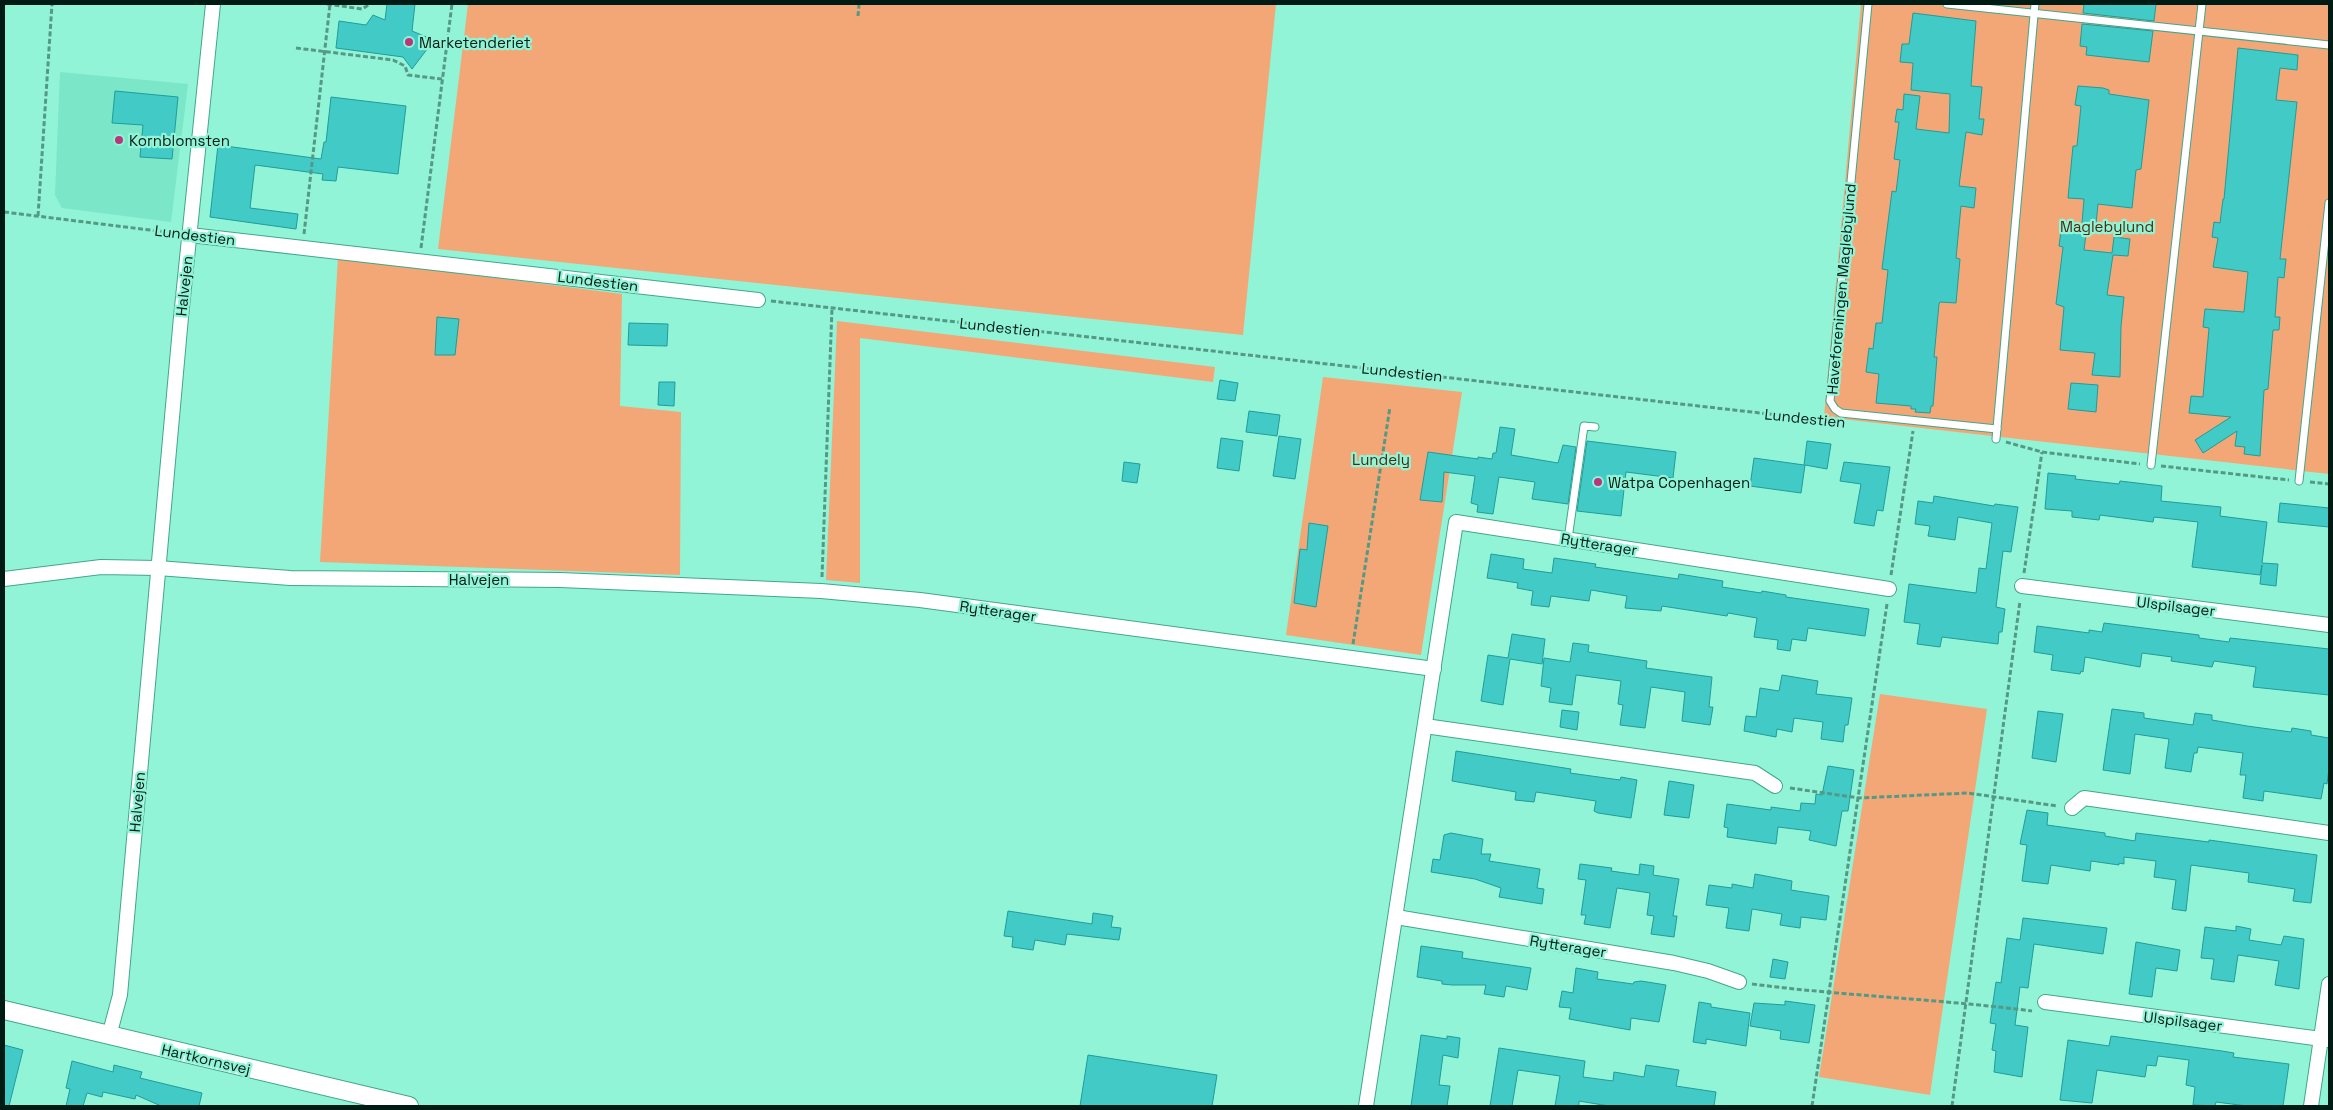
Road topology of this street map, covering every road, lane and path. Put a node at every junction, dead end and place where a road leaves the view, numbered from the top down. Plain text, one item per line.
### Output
1 (52, 4) edge
2 (213, 4) edge
3 (329, 4) edge
4 (370, 4) edge
5 (452, 4) edge
6 (859, 4) edge
7 (1868, 4) edge
8 (1947, 4) edge
9 (2035, 4) edge
10 (2202, 4) edge
11 (2034, 13) junction
12 (858, 16) dead end
13 (2200, 31) junction
14 (2329, 45) edge
15 (296, 48) dead end
16 (325, 50) junction
17 (442, 79) junction
18 (2329, 203) edge
19 (4, 212) edge
20 (38, 216) junction
21 (190, 234) junction
22 (302, 247) junction
23 (420, 261) junction
24 (758, 300) joint
25 (832, 308) junction
26 (1390, 407) dead end
27 (1834, 421) dead end
28 (1595, 427) dead end
29 (1903, 429) dead end
30 (1997, 429) junction
31 (1913, 430) junction
32 (1922, 431) dead end
33 (1996, 439) dead end
34 (2042, 452) dead end
35 (2151, 465) dead end
36 (2299, 481) dead end
37 (1568, 540) junction
38 (158, 568) junction
39 (4, 579) edge
40 (560, 580) joint
41 (2022, 586) junction
42 (1889, 589) junction
43 (821, 590) junction
44 (2329, 625) edge
45 (1352, 658) junction
46 (1434, 669) junction
47 (1425, 726) junction
48 (1774, 786) joint
49 (1993, 796) junction
50 (1859, 798) junction
51 (2072, 808) joint
52 (2329, 833) edge
53 (1396, 917) junction
54 (1739, 982) joint
55 (2329, 984) edge
56 (1827, 994) junction
57 (1966, 1002) junction
58 (2045, 1002) joint
59 (4, 1010) edge
60 (109, 1036) junction
61 (2325, 1039) edge
62 (409, 1106) edge
63 (1366, 1106) edge
64 (1812, 1106) edge
65 (1952, 1106) edge
66 (2311, 1106) edge

1 - 20 path
2 - 21 street, Halvejen
3 - 4 path
3 - 16 path
5 - 17 path
6 - 12 path
7 - 30 lane, Haveforeningen Maglebylund
8 - 11 lane
9 - 11 lane
10 - 13 lane
11 - 13 lane
11 - 30 lane
13 - 14 lane
13 - 35 lane
15 - 16 path
16 - 17 path
16 - 22 path
17 - 23 path
18 - 36 lane
19 - 20 path, Lundestien
20 - 21 path, Lundestien
21 - 22 street, Lundestien
21 - 38 street, Halvejen
22 - 23 street, Lundestien
23 - 24 street, Lundestien
24 - 25 path, Lundestien
25 - 27 path, Lundestien
25 - 43 path
26 - 45 path
28 - 37 lane
29 - 31 path
30 - 33 lane
31 - 32 path
31 - 42 path
34 - 41 path
37 - 42 street, Rytterager
37 - 46 street, Rytterager
38 - 39 street, Halvejen
38 - 40 street, Halvejen
38 - 60 street, Halvejen
40 - 43 street, Rytterager
41 - 44 street, Ulspilsager
41 - 49 path
42 - 50 path
43 - 45 street, Rytterager
45 - 46 street, Rytterager
46 - 47 street, Rytterager
47 - 48 street
47 - 53 street, Rytterager
48 - 50 path
49 - 50 path
49 - 51 path
49 - 57 path
50 - 56 path
51 - 52 street
53 - 54 street, Rytterager
53 - 63 street, Rytterager
54 - 56 path
55 - 61 street
56 - 57 path
56 - 64 path
57 - 58 path
57 - 65 path
58 - 61 street, Ulspilsager
59 - 60 street, Hartkornsvej
60 - 62 street, Hartkornsvej
61 - 66 street

